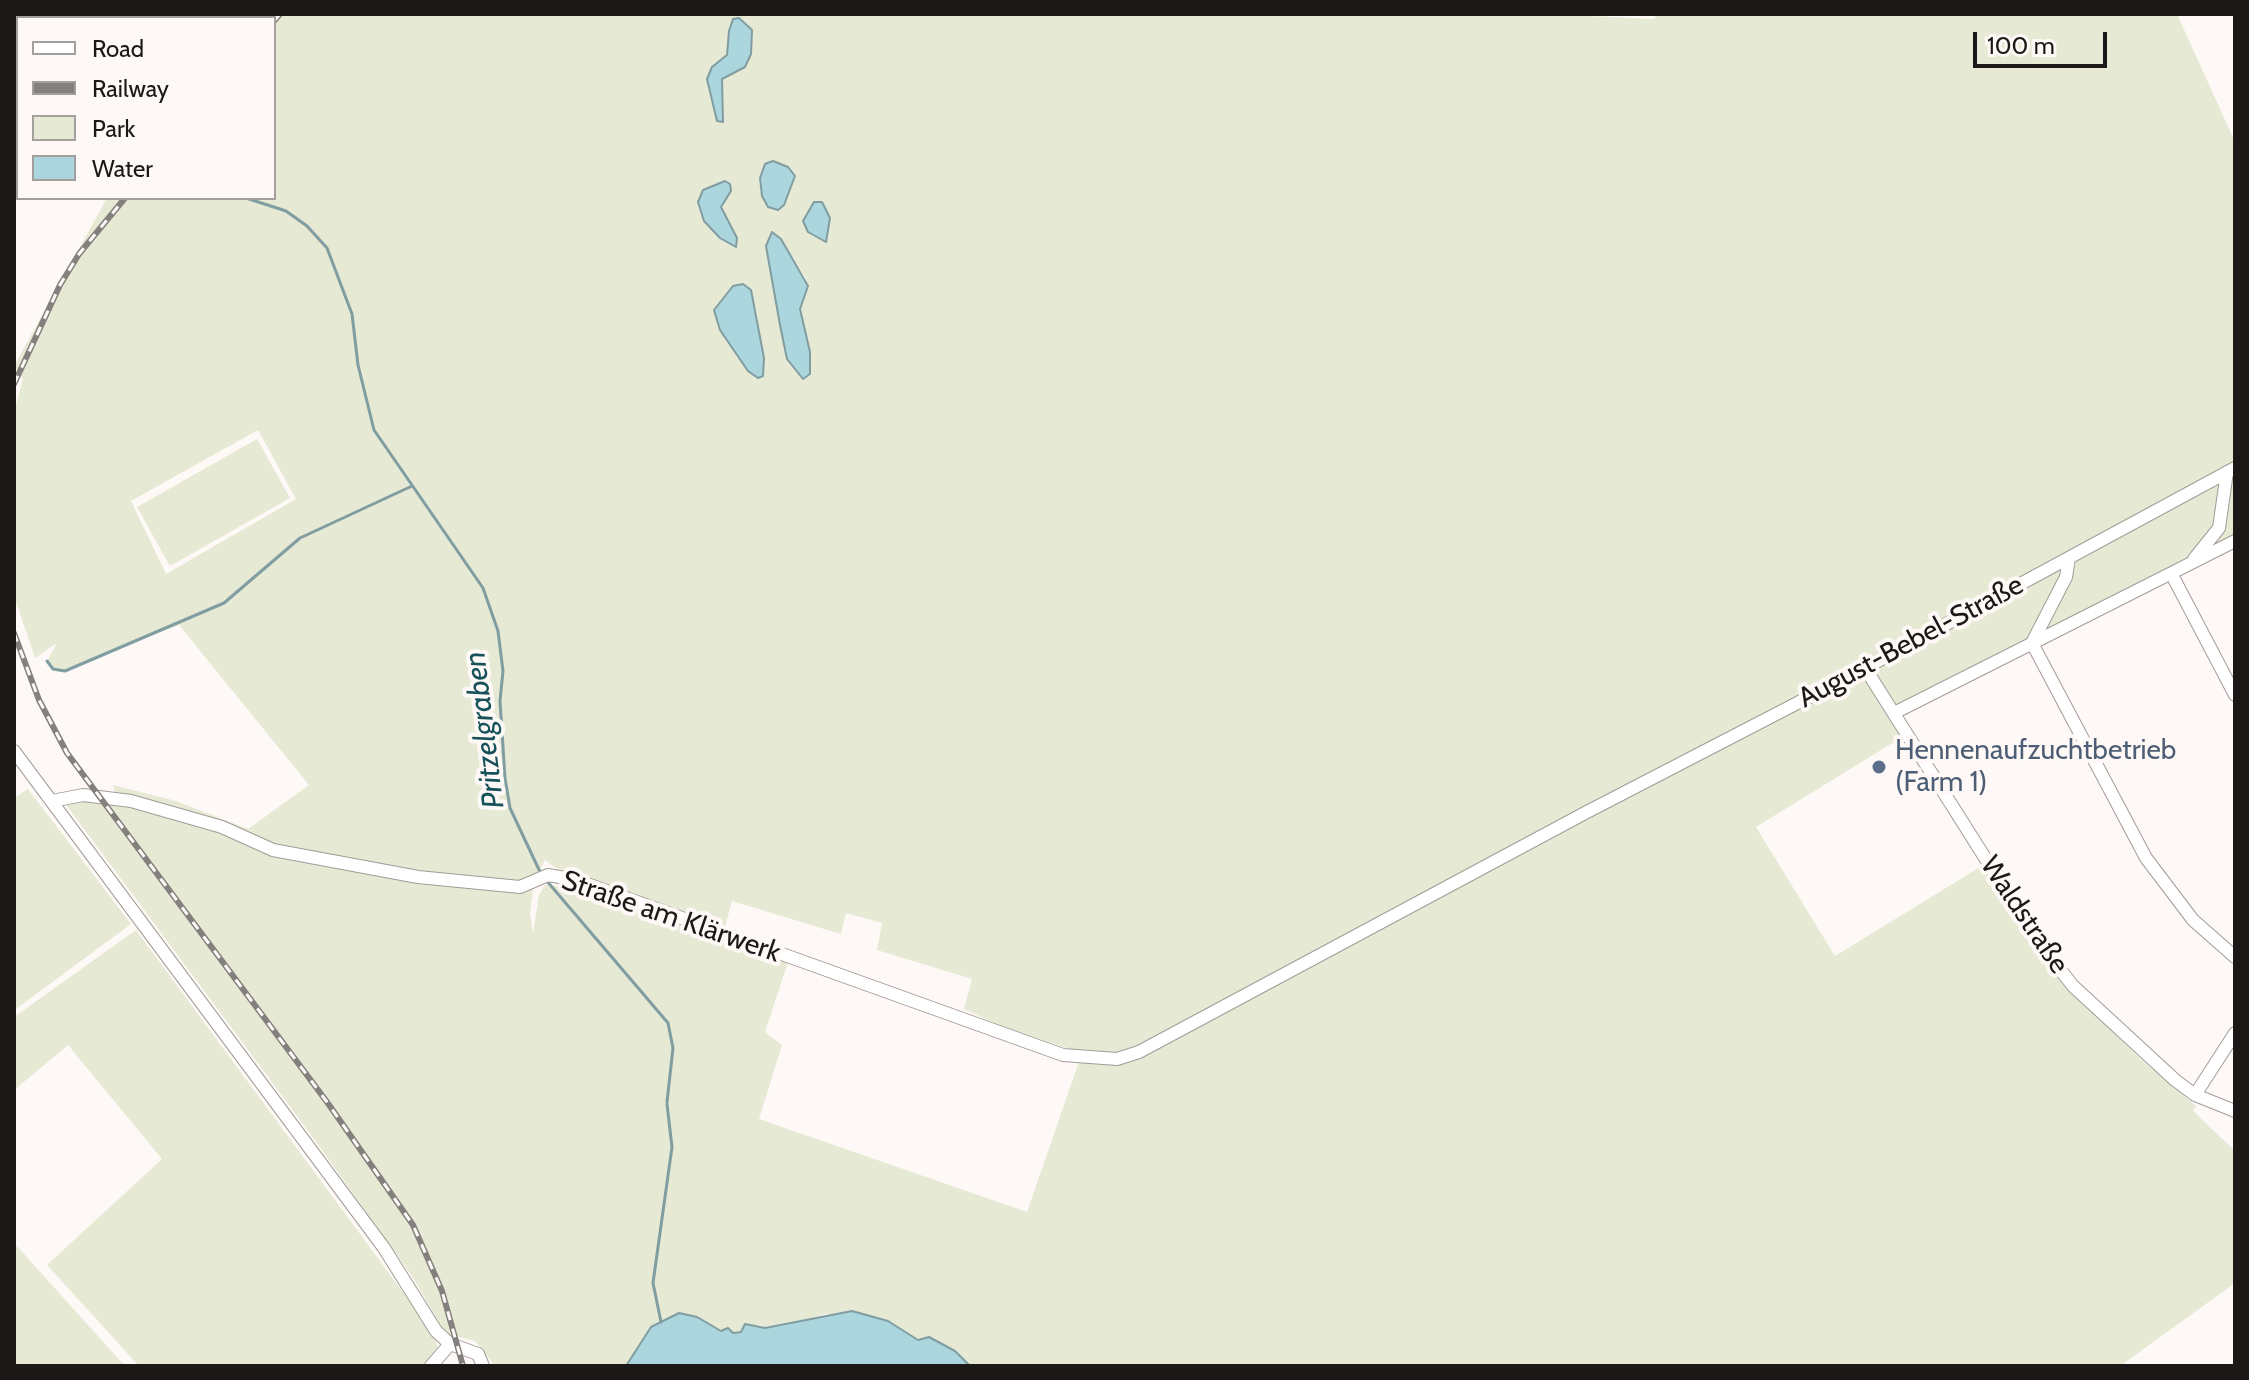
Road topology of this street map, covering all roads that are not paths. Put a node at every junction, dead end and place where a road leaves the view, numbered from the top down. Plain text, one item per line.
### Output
1 (2231, 470) edge
2 (2235, 541) edge
3 (2069, 558) junction
4 (2186, 567) junction
5 (2172, 575) junction
6 (2032, 643) junction
7 (1865, 668) junction
8 (2235, 695) edge
9 (1894, 713) junction
10 (14, 751) edge
11 (52, 801) junction
12 (2235, 957) edge
13 (2235, 1033) edge
14 (1098, 1061) joint
15 (2195, 1095) junction
16 (2235, 1111) edge
17 (450, 1344) junction
18 (431, 1366) edge
19 (483, 1366) edge

1 - 3 street, August-Bebel-Straße
1 - 4 street
2 - 4 street, August-Bebel-Straße
3 - 6 street
3 - 7 street, August-Bebel-Straße
4 - 5 street, August-Bebel-Straße
5 - 6 street, August-Bebel-Straße
5 - 8 street
6 - 9 street, August-Bebel-Straße
6 - 12 street
7 - 9 street, Waldstraße
7 - 14 street, August-Bebel-Straße
9 - 15 street, Waldstraße
10 - 11 street
11 - 14 street, Straße am Klärwerk
11 - 17 street
13 - 15 street
15 - 16 street, Waldstraße
17 - 18 street
17 - 19 street

